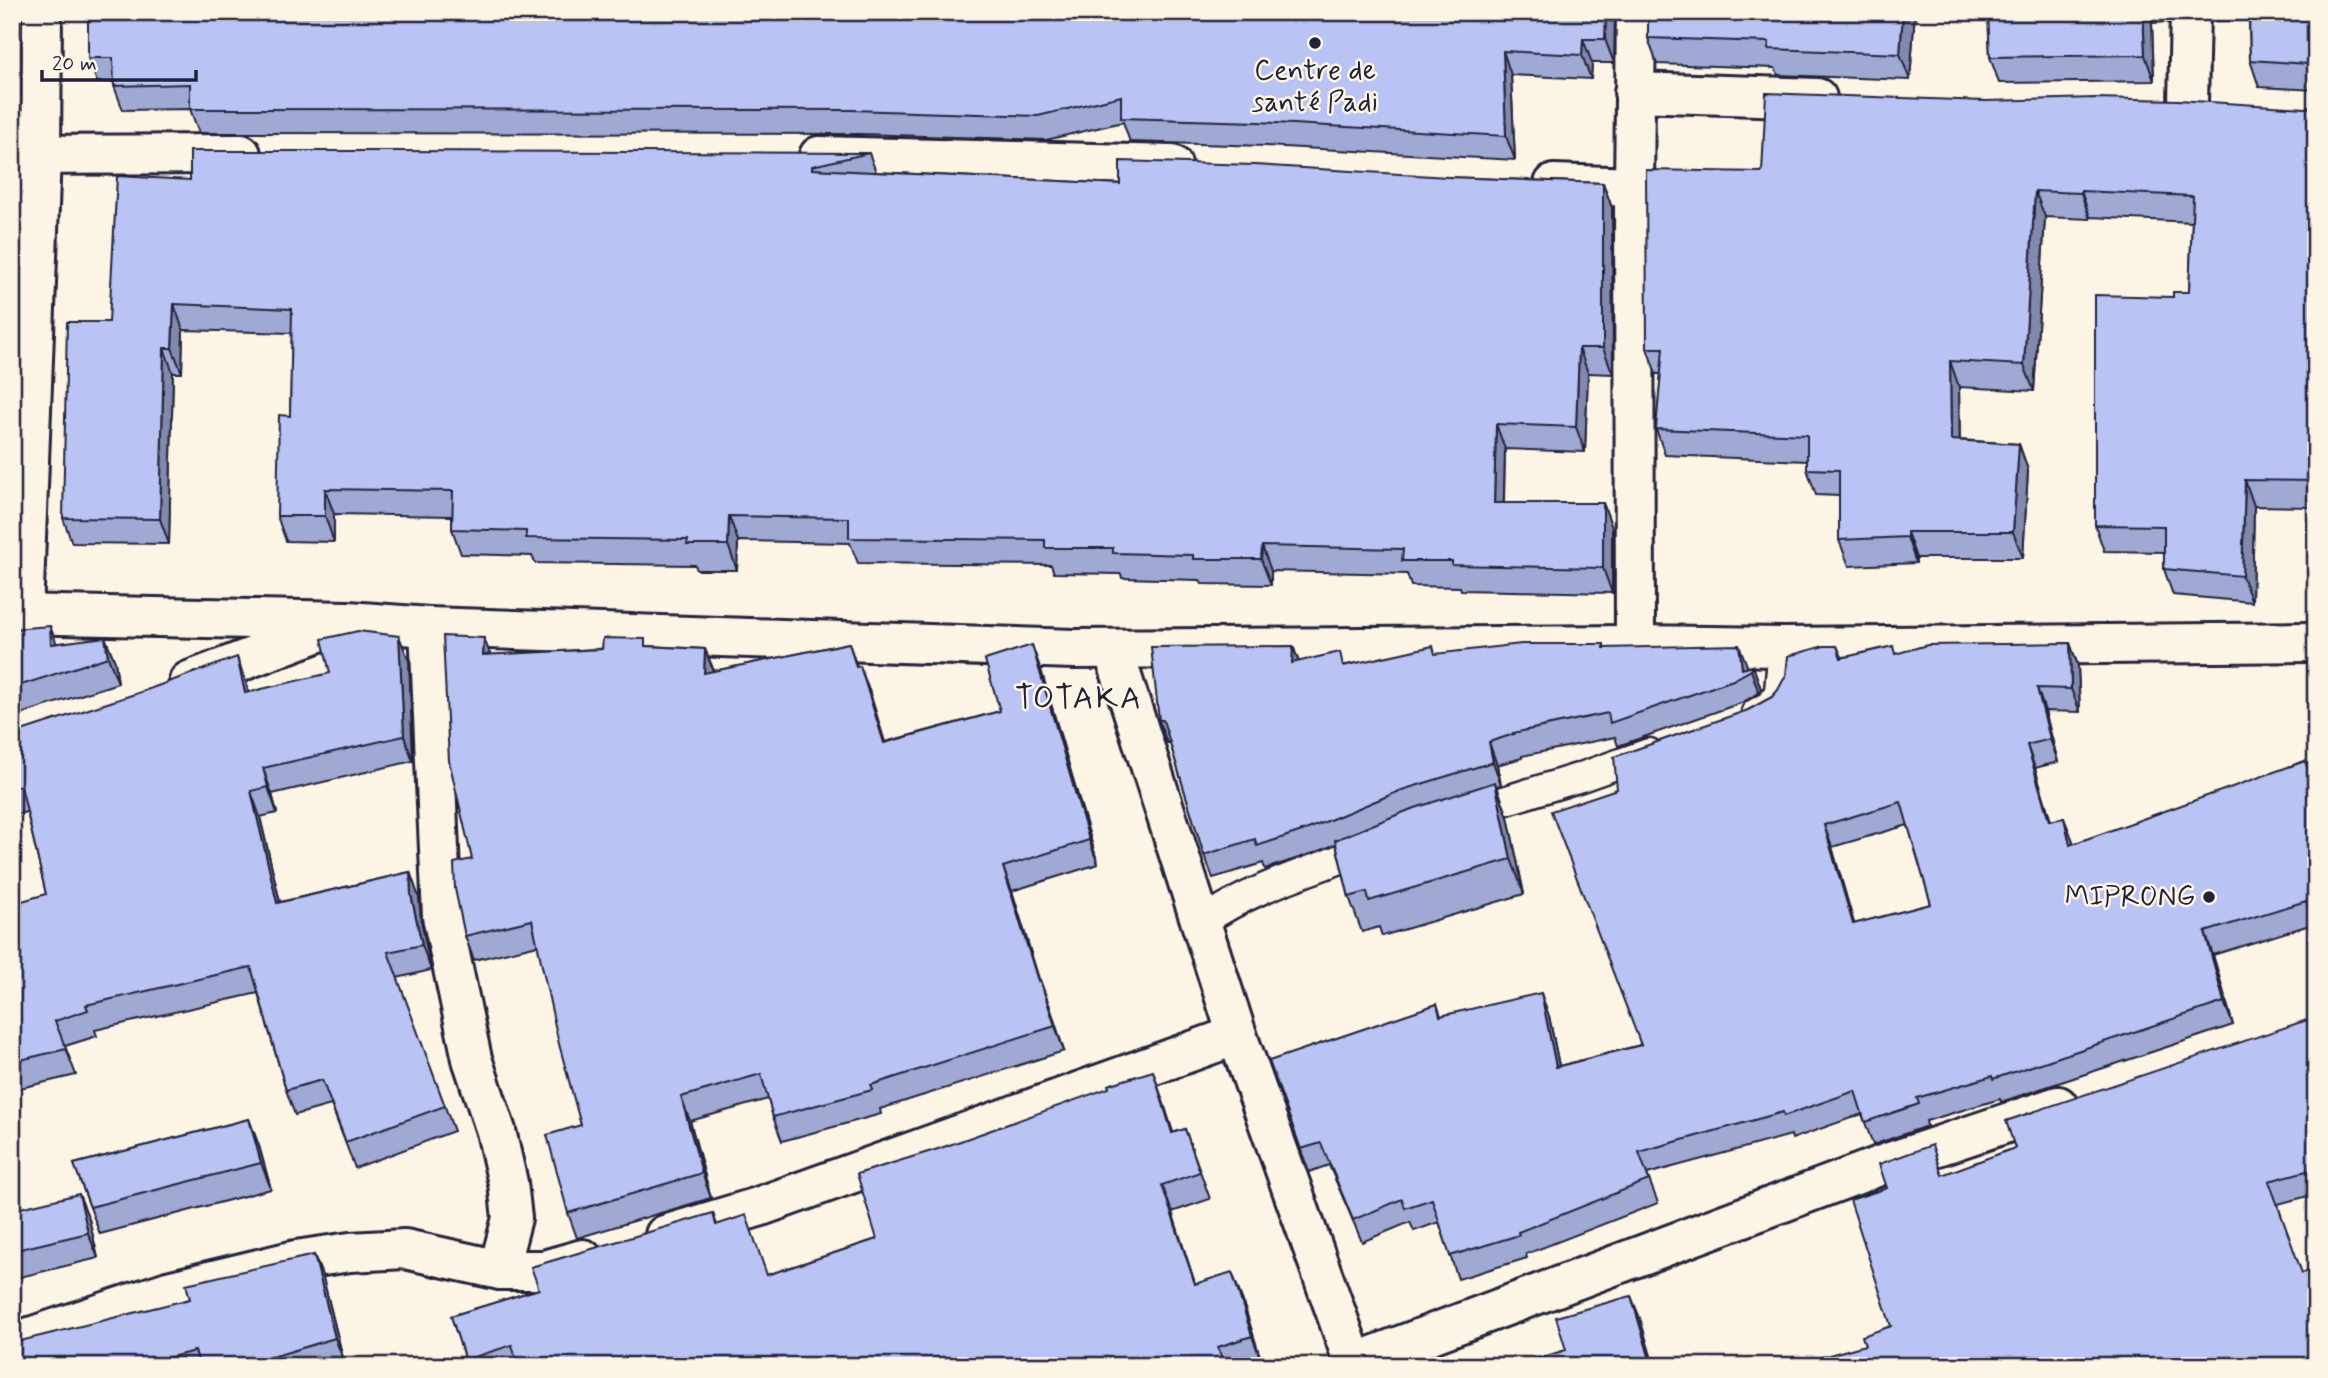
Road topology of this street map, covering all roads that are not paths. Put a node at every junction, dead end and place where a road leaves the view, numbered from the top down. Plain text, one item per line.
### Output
1 (42, 12) edge
2 (1636, 12) edge
3 (2190, 12) edge
4 (1634, 92) junction
5 (1857, 100) edge
6 (2227, 106) edge
7 (270, 154) edge
8 (27, 155) edge
9 (791, 156) edge
10 (1211, 166) edge
11 (1526, 183) edge
12 (1634, 187) junction
13 (18, 614) edge
14 (348, 621) junction
15 (429, 627) junction
16 (2316, 642) edge
17 (1635, 645) junction
18 (1783, 647) junction
19 (1113, 649) junction
20 (153, 694) edge
21 (1735, 722) edge
22 (1671, 745) edge
23 (1441, 821) edge
24 (1392, 839) edge
25 (1237, 1035) junction
26 (2096, 1094) edge
27 (500, 1270) junction
28 (12, 1343) edge
29 (1355, 1364) edge

1 - 8 street
2 - 4 street
3 - 6 street
4 - 5 street
4 - 12 street
7 - 8 street
8 - 13 street
9 - 10 street
11 - 12 street
12 - 17 street
13 - 14 street
14 - 15 street
14 - 20 street
15 - 19 street
15 - 27 street
16 - 18 street
17 - 18 street
17 - 19 street
18 - 21 lane
19 - 24 lane
19 - 25 street
22 - 23 lane
25 - 27 street
25 - 29 street
26 - 29 street
27 - 28 street

